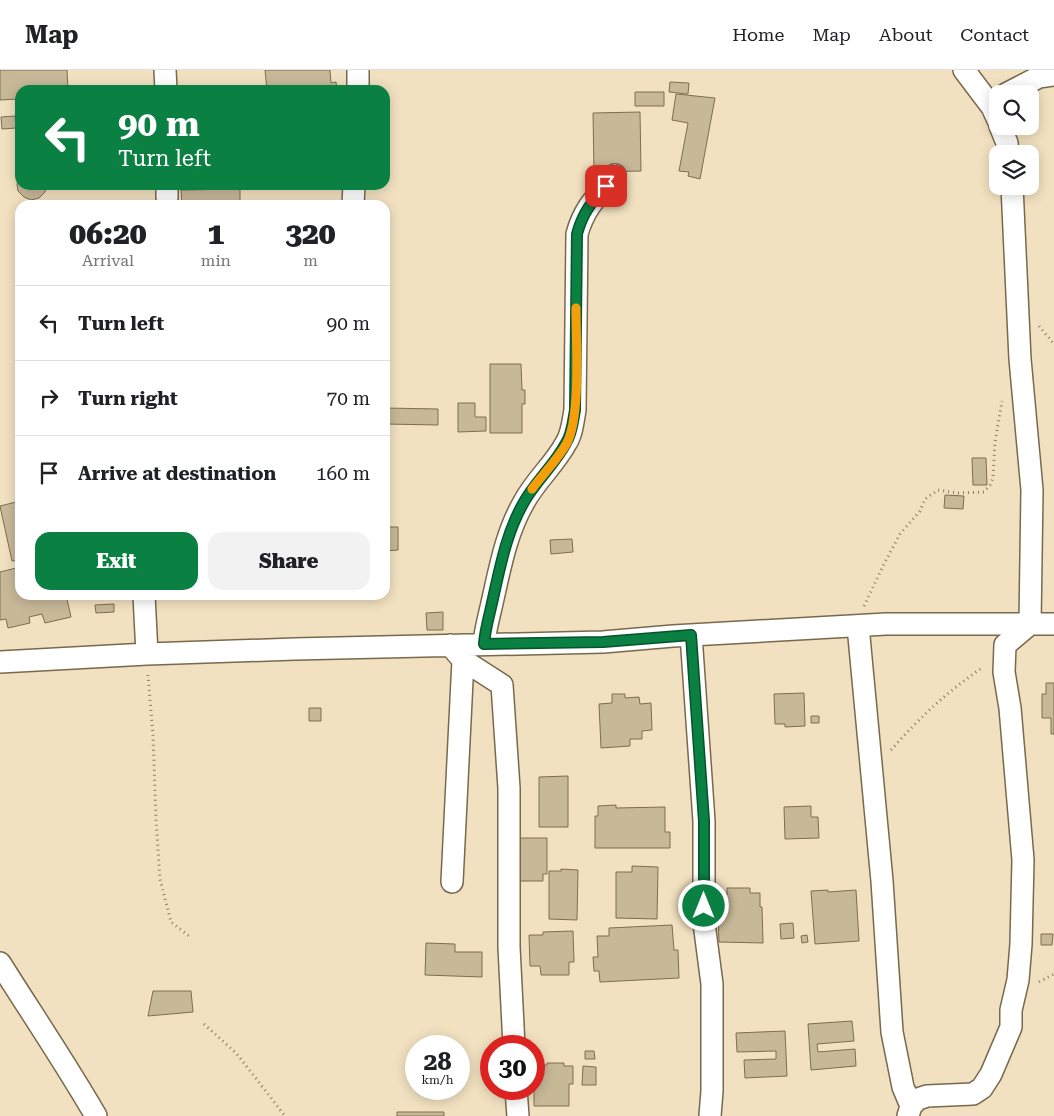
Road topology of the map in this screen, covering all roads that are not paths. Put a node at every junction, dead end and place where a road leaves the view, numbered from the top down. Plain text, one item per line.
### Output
1 (165, 70) edge
2 (358, 70) edge
3 (964, 70) edge
4 (1054, 75) edge
5 (166, 85) edge
6 (358, 85) edge
7 (1028, 85) edge
8 (989, 99) edge
9 (615, 175) dead end
10 (1012, 195) edge
11 (144, 600) edge
12 (1030, 624) junction
13 (1054, 624) edge
14 (858, 626) junction
15 (691, 635) junction
16 (484, 644) junction
17 (457, 652) junction
18 (147, 654) junction
19 (0, 662) edge
20 (452, 882) dead end
21 (0, 963) edge
22 (513, 1035) edge
23 (517, 1100) edge
24 (909, 1111) edge
25 (96, 1116) edge
26 (518, 1116) edge
27 (710, 1116) edge

1 - 5 street
2 - 6 street
3 - 8 street
4 - 7 street
9 - 16 street
10 - 12 street
11 - 18 street
12 - 13 street
12 - 14 street
12 - 24 street
14 - 15 street
14 - 24 street
15 - 16 street
15 - 27 street
16 - 17 street
17 - 18 street
17 - 20 street
17 - 22 street
18 - 19 street
21 - 25 street
23 - 26 street

